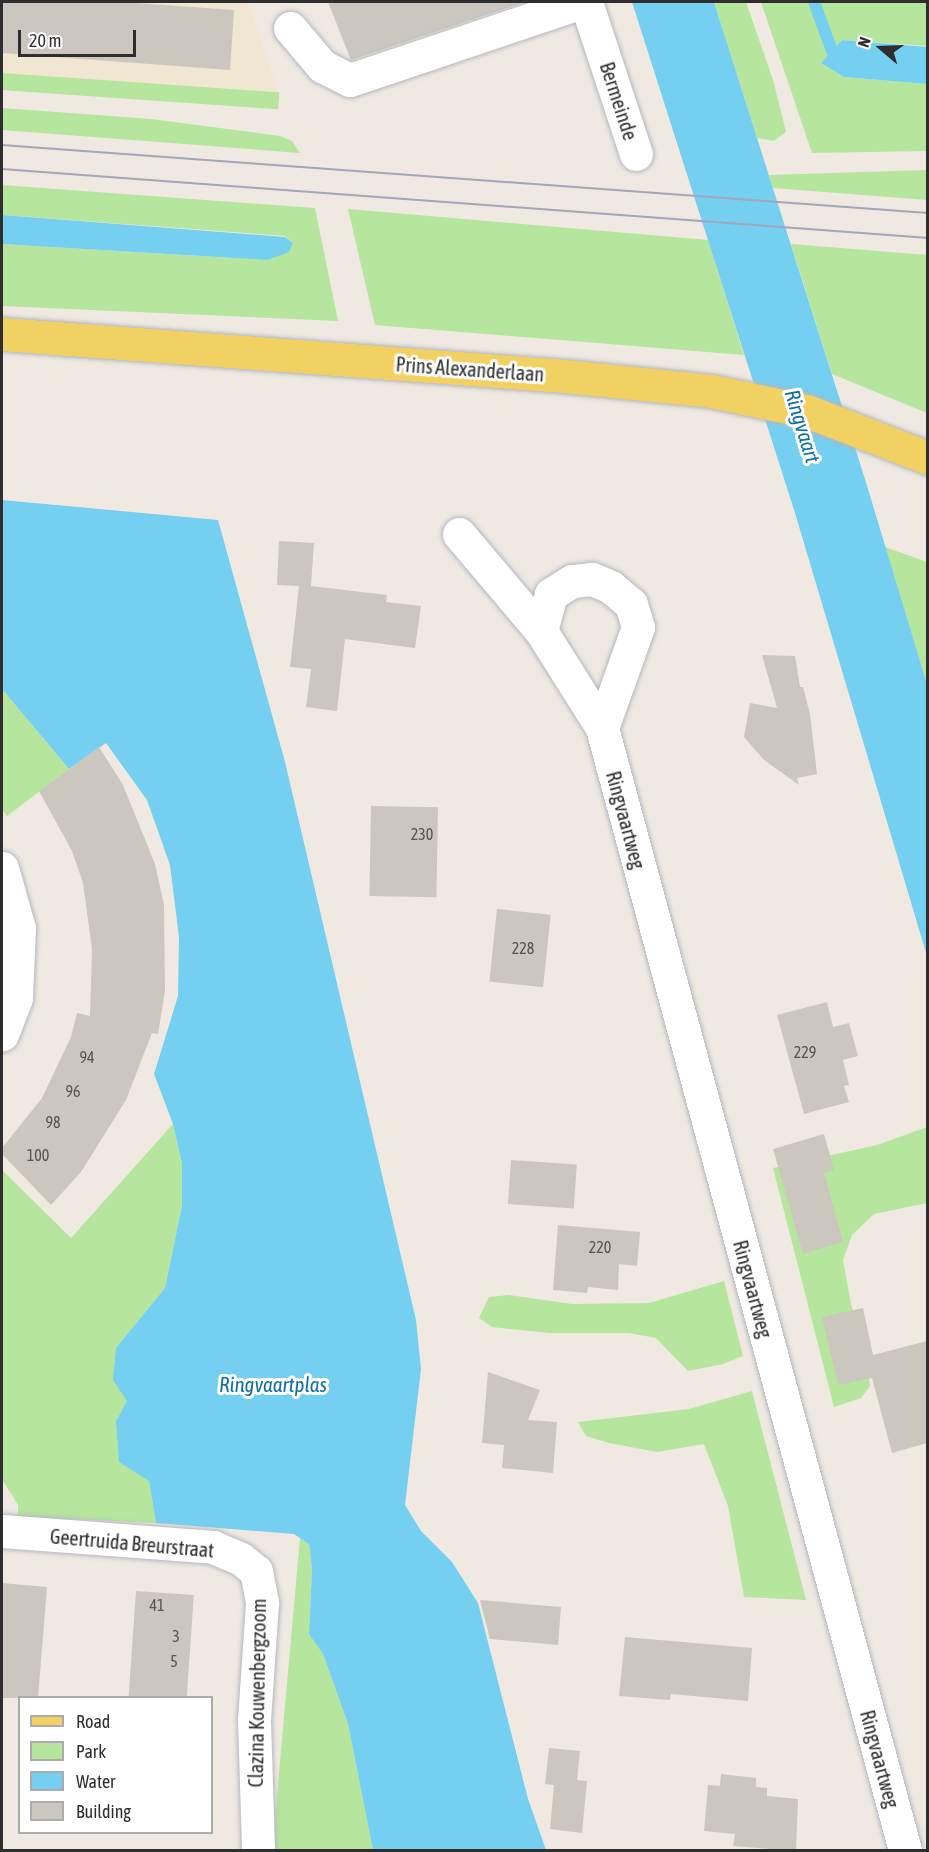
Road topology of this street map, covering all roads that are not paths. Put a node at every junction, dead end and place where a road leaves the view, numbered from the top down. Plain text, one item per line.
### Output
1 (584, 2) edge
2 (290, 28) dead end
3 (636, 154) dead end
4 (2, 334) edge
5 (926, 457) edge
6 (459, 534) dead end
7 (541, 631) junction
8 (602, 728) junction
9 (2, 868) edge
10 (2, 1034) edge
11 (2, 1532) edge
12 (256, 1571) joint
13 (258, 1851) edge
14 (904, 1851) edge

1 - 2 street
1 - 3 street, Bermeinde
4 - 5 main road, Prins Alexanderlaan
6 - 7 street, Ringvaartweg
7 - 8 street, Ringvaartweg
7 - 8 street
8 - 14 street, Ringvaartweg
9 - 10 street
11 - 12 street, Geertruida Breurstraat
12 - 13 street, Clazina Kouwenbergzoom

